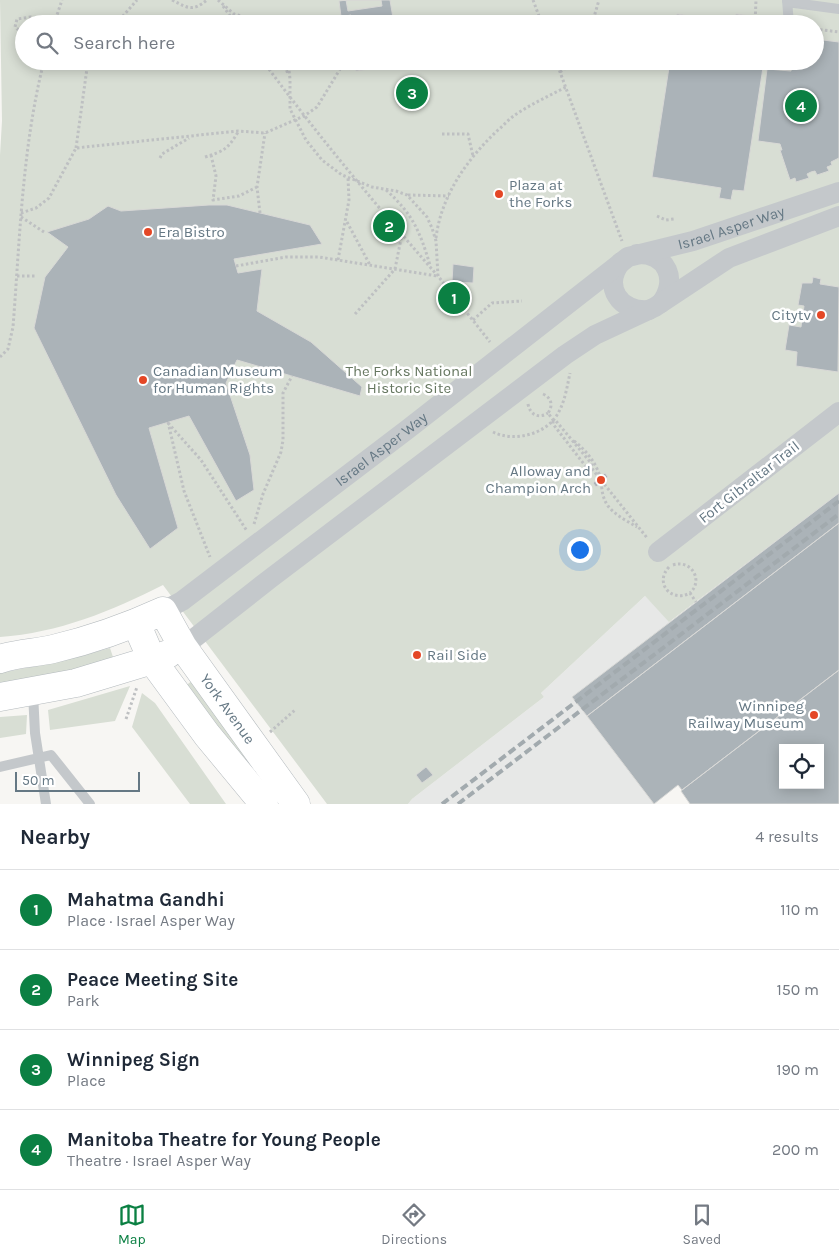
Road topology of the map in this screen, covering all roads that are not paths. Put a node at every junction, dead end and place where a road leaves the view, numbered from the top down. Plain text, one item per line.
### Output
1 (787, 1) edge
2 (839, 9) edge
3 (788, 15) edge
4 (839, 192) edge
5 (839, 216) edge
6 (819, 223) junction
7 (839, 227) edge
8 (629, 258) junction
9 (655, 306) junction
10 (837, 417) edge
11 (664, 559) road end
12 (163, 611) junction
13 (136, 624) junction
14 (184, 647) junction
15 (2, 657) edge
16 (145, 671) junction
17 (33, 692) junction
18 (0, 697) edge
19 (38, 758) junction
20 (0, 767) edge
21 (46, 804) edge
22 (90, 804) edge
23 (264, 804) edge
24 (296, 804) edge

1 - 2 lane
1 - 3 lane
4 - 8 street, Israel Asper Way
5 - 6 street, Israel Asper Way
6 - 7 street
6 - 9 street, Israel Asper Way
8 - 9 street
8 - 9 street
8 - 12 street, Israel Asper Way
9 - 14 street, Israel Asper Way
10 - 11 street, Fort Gibraltar Trail
12 - 13 main road, Israel Asper Way
12 - 14 main road, York Avenue
13 - 15 main road, Israel Asper Way
13 - 16 main road, York Avenue
14 - 16 main road, Israel Asper Way
14 - 24 main road, York Avenue
16 - 17 main road, Israel Asper Way
16 - 23 main road, York Avenue
17 - 18 main road, Israel Asper Way
17 - 19 lane
19 - 20 lane
19 - 21 lane
19 - 22 lane

